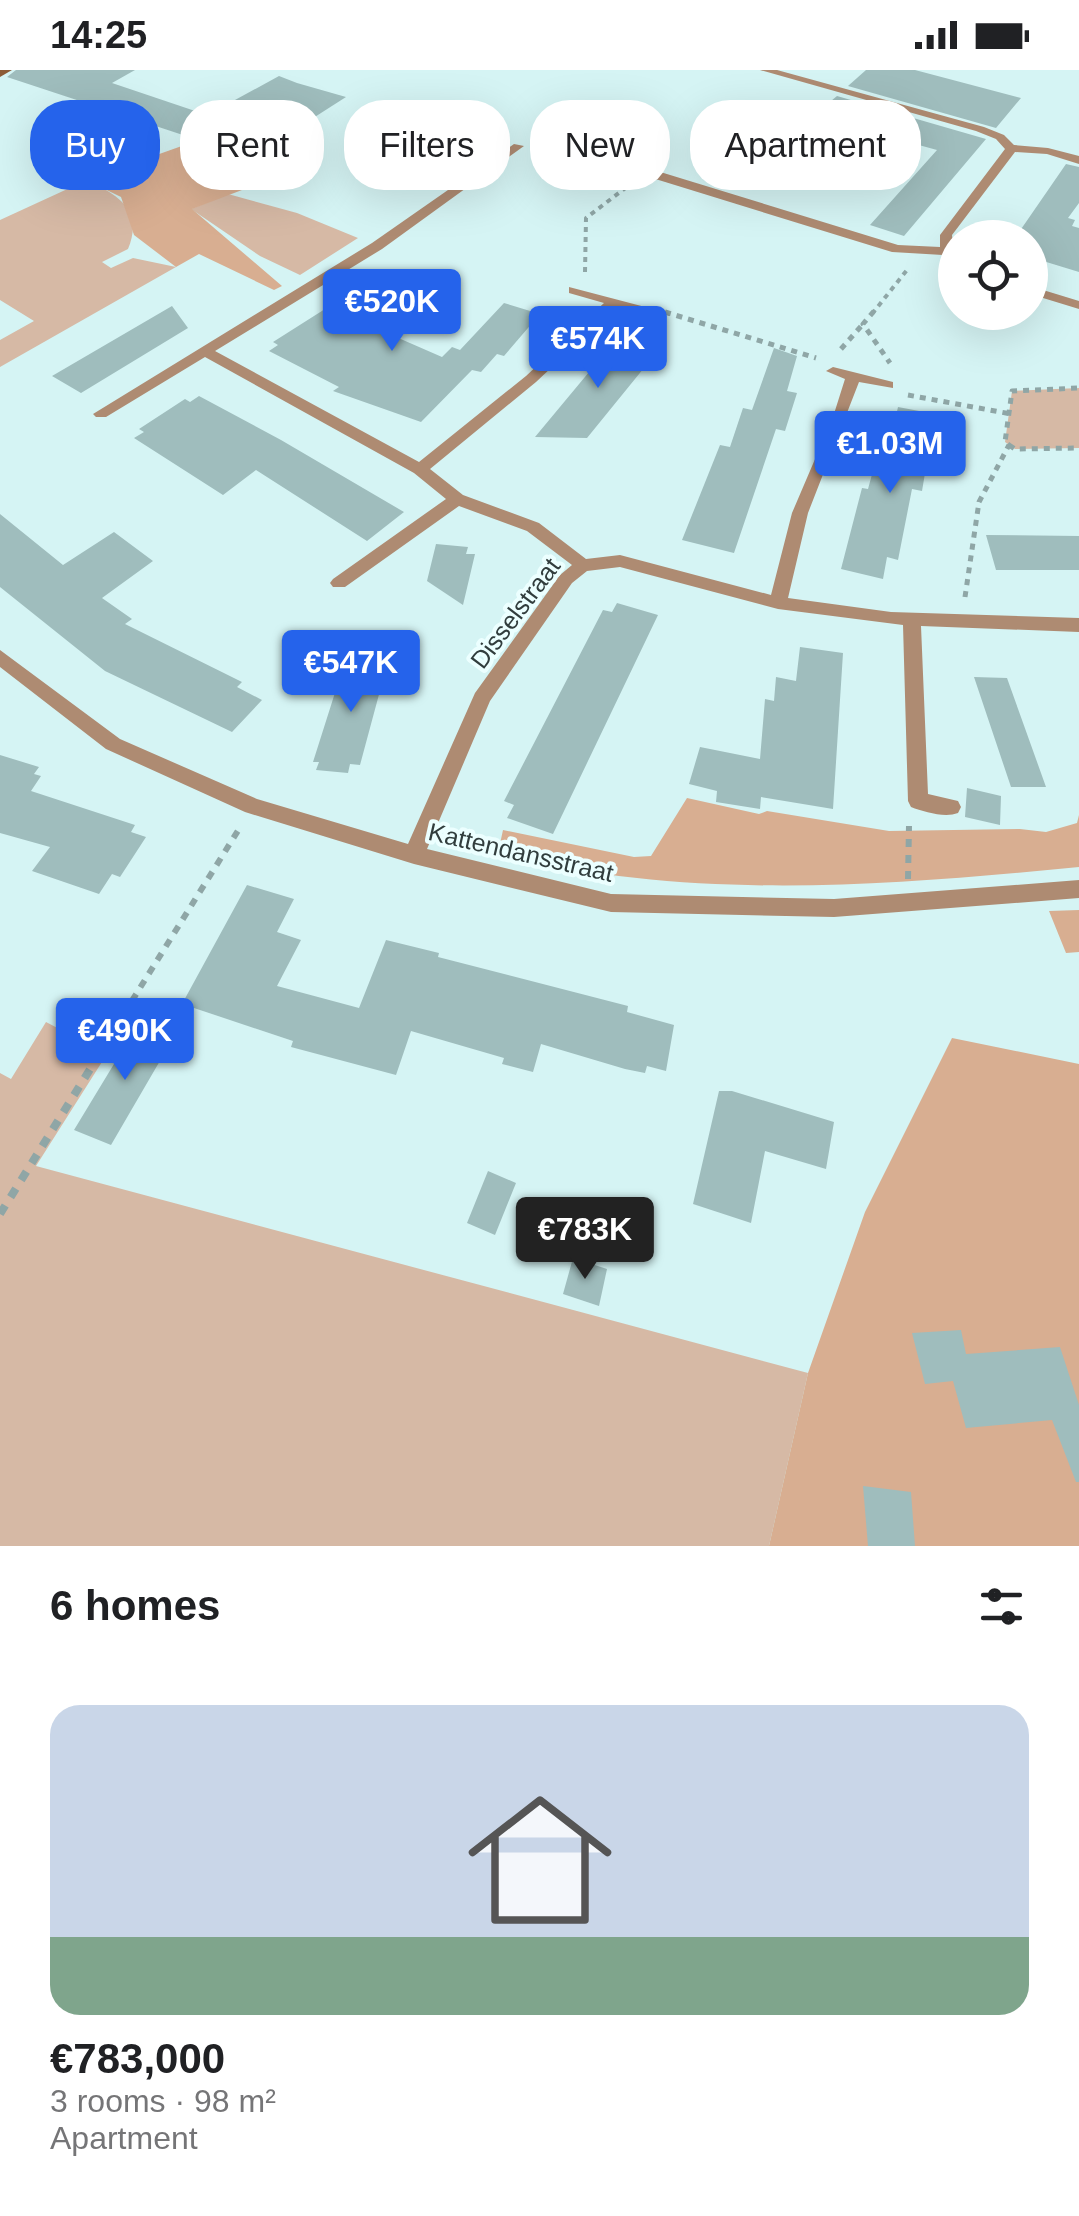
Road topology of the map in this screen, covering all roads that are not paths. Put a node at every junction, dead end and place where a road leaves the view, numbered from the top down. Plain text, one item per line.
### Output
1 (8, 70) edge
2 (766, 70) edge
3 (0, 74) edge
4 (518, 146) dead end
5 (1011, 148) junction
6 (1079, 160) edge
7 (670, 180) edge
8 (957, 220) edge
9 (938, 253) edge
10 (579, 292) road end
11 (1048, 296) edge
12 (615, 301) junction
13 (1079, 305) edge
14 (644, 311) road end
15 (205, 351) junction
16 (831, 366) road end
17 (853, 377) junction
18 (888, 384) road end
19 (102, 414) dead end
20 (420, 468) junction
21 (457, 498) junction
22 (582, 565) junction
23 (339, 584) dead end
24 (778, 603) junction
25 (912, 620) junction
26 (1079, 626) edge
27 (0, 657) edge
28 (951, 808) dead end
29 (414, 855) junction
30 (1079, 889) edge

1 - 3 main road
2 - 5 street
4 - 15 street
5 - 6 street
5 - 8 street
7 - 9 street
10 - 12 street
11 - 13 street
12 - 14 street
12 - 20 street
15 - 19 street
15 - 20 street, Disselstraat
16 - 17 street
17 - 18 street
17 - 24 street
20 - 21 street, Disselstraat
21 - 22 street, Disselstraat
21 - 23 street
22 - 24 street, Disselstraat
22 - 29 street, Disselstraat
24 - 25 street, Disselstraat
25 - 26 street, Disselstraat
25 - 28 street
27 - 29 street, Kattendansstraat
29 - 30 street, Kattendansstraat

